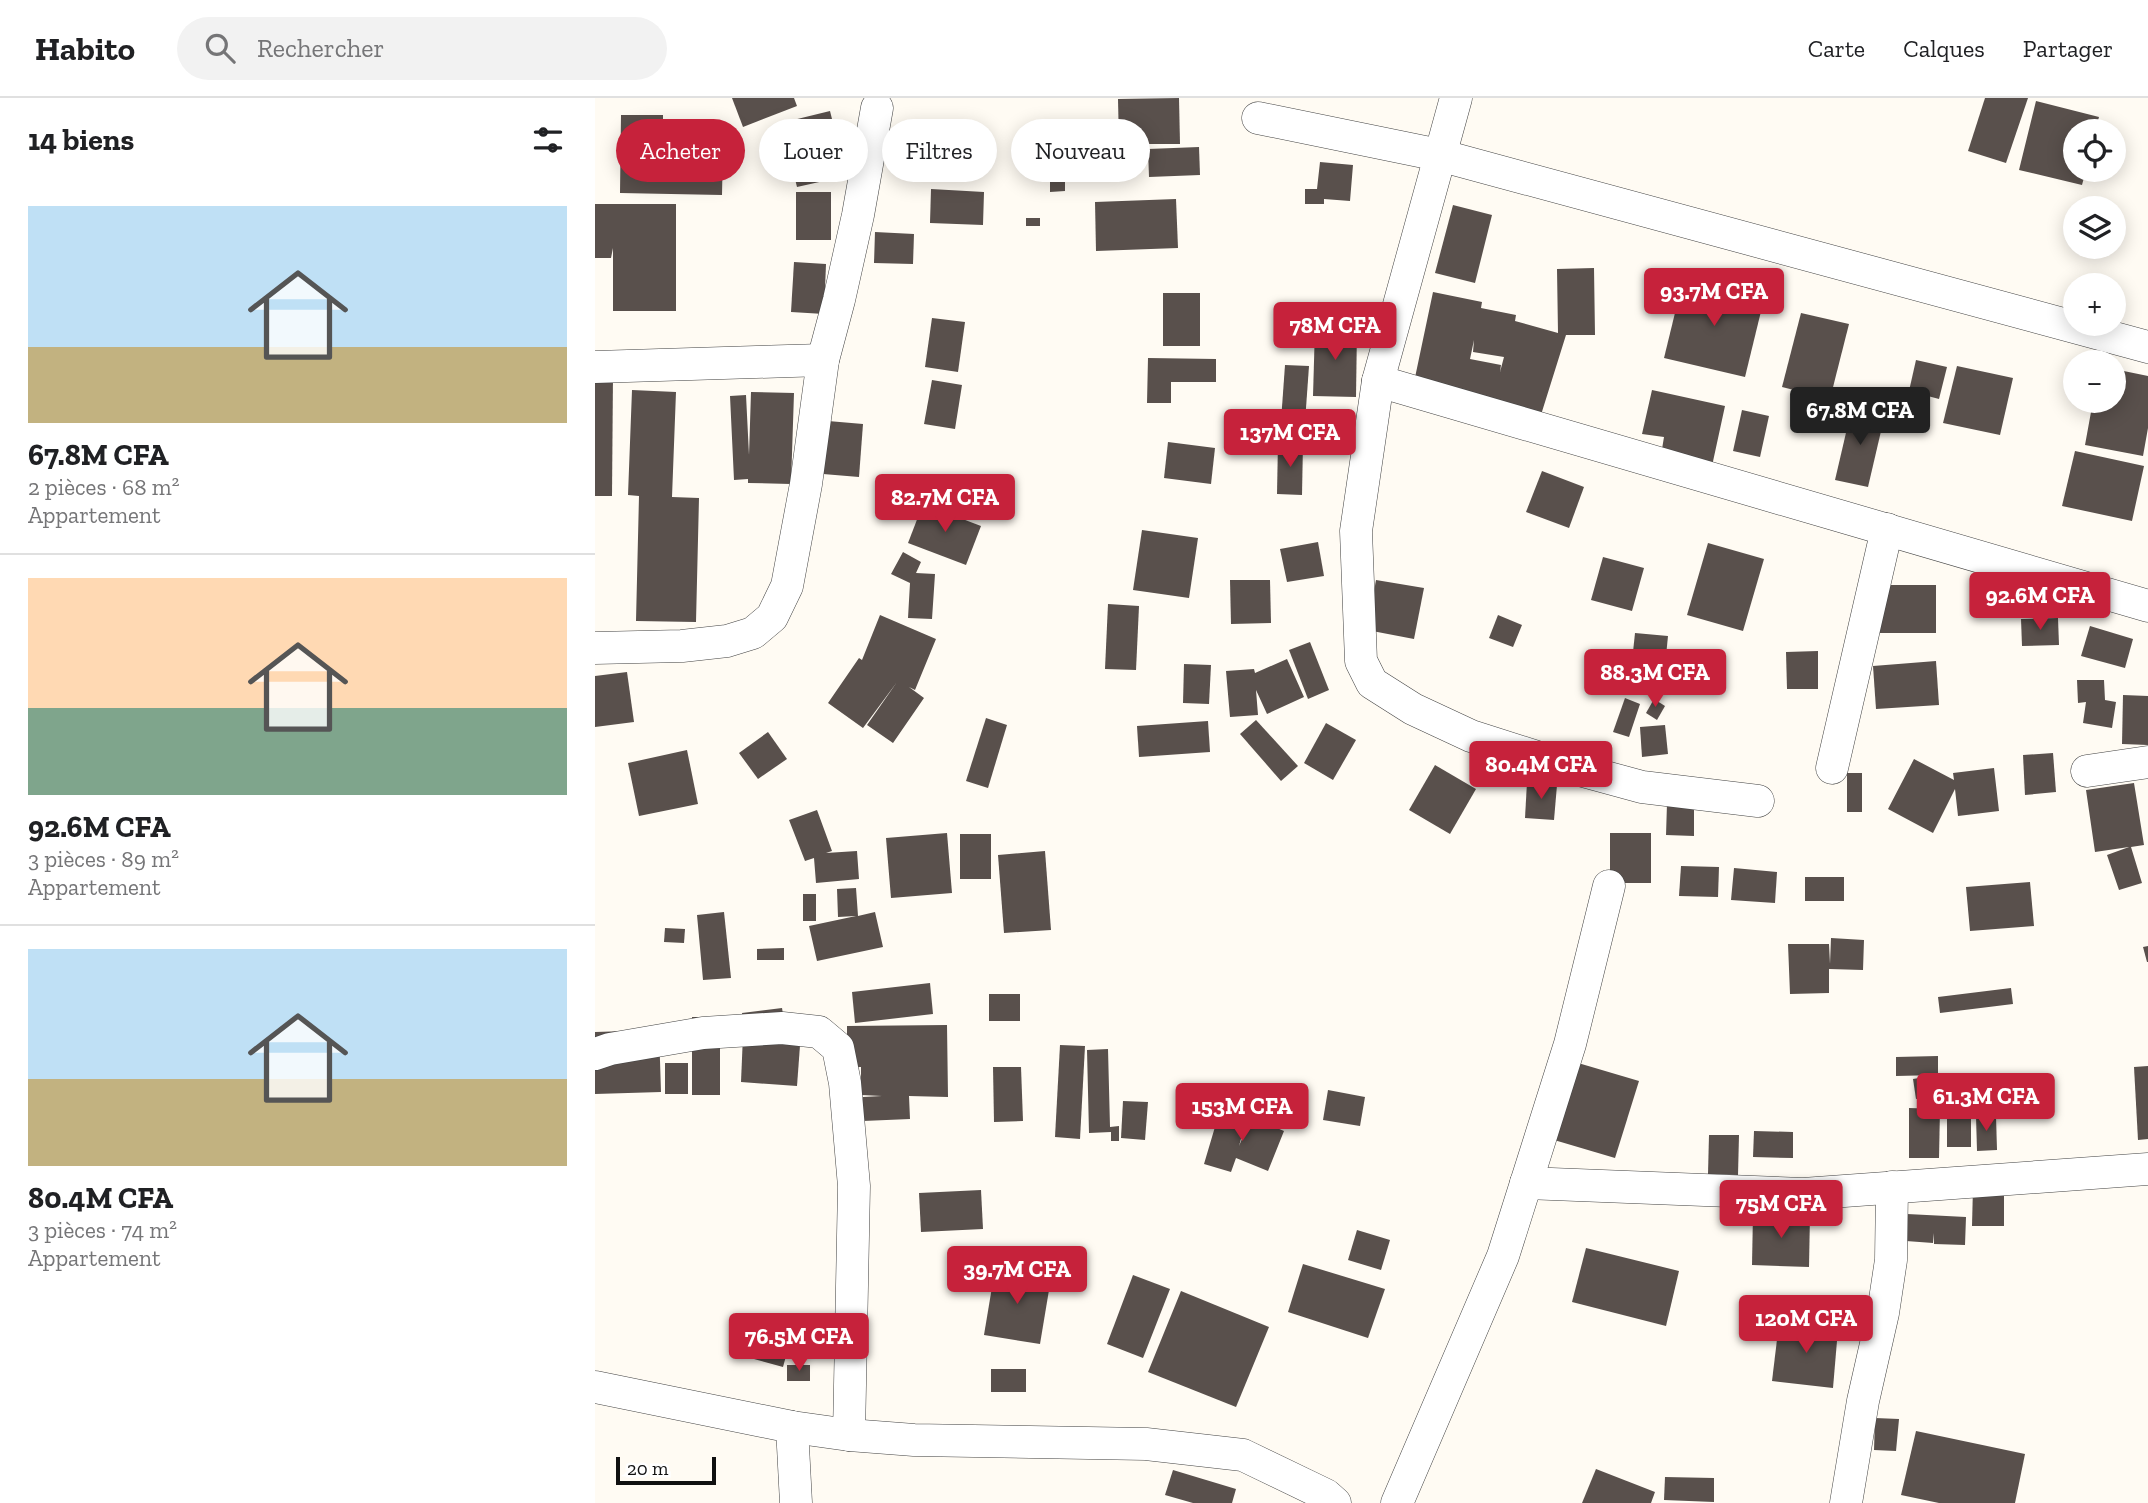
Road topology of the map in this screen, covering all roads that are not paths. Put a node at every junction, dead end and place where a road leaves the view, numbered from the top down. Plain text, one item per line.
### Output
1 (1456, 98) edge
2 (877, 108) dead end
3 (1258, 118) dead end
4 (1439, 155) junction
5 (2148, 347) edge
6 (823, 360) junction
7 (595, 367) edge
8 (1378, 381) junction
9 (1887, 530) junction
10 (2148, 606) edge
11 (595, 648) edge
12 (2148, 762) edge
13 (1832, 768) dead end
14 (2087, 771) dead end
15 (1758, 801) dead end
16 (1609, 886) dead end
17 (595, 1054) edge
18 (2148, 1169) edge
19 (1526, 1183) junction
20 (1892, 1187) junction
21 (595, 1387) edge
22 (792, 1427) junction
23 (849, 1436) junction
24 (796, 1503) edge
25 (1335, 1503) edge
26 (1397, 1503) edge
27 (1846, 1503) edge

1 - 4 street
2 - 6 street
3 - 4 street
4 - 5 street
4 - 8 street
6 - 7 street
6 - 11 street
8 - 9 street
8 - 15 street
9 - 10 street
9 - 13 street
12 - 14 street
16 - 19 street
17 - 23 street
18 - 20 street
19 - 20 street
19 - 26 street
20 - 27 street
21 - 22 street
22 - 23 street
22 - 24 street
23 - 25 street

